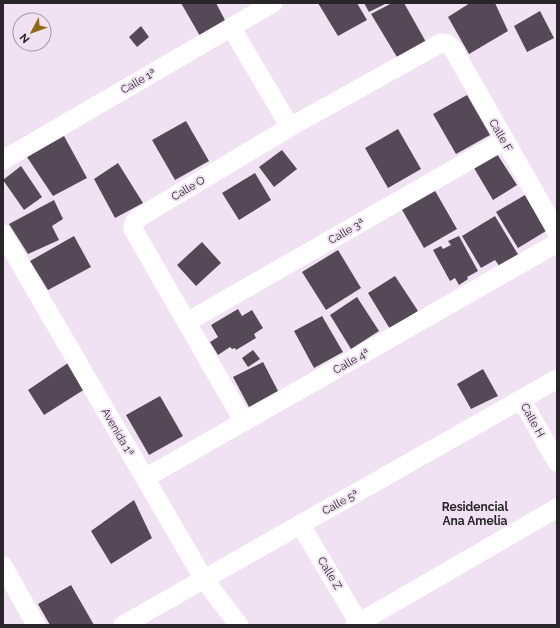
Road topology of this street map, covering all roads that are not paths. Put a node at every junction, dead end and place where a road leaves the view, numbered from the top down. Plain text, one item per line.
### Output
1 (272, 3) edge
2 (231, 27) junction
3 (441, 43) joint
4 (290, 127) junction
5 (505, 140) junction
6 (3, 160) edge
7 (557, 232) edge
8 (3, 234) edge
9 (557, 242) edge
10 (187, 322) junction
11 (557, 379) edge
12 (521, 399) junction
13 (244, 422) junction
14 (557, 462) edge
15 (145, 478) junction
16 (557, 508) edge
17 (300, 524) junction
18 (3, 566) edge
19 (203, 578) junction
20 (357, 624) edge
21 (36, 625) edge
22 (123, 625) edge
23 (239, 625) edge

1 - 2 street, Calle 1ª
2 - 4 street
2 - 6 street, Calle 1ª
3 - 4 street, Calle O
3 - 5 street, Calle F
4 - 10 street, Calle O
5 - 7 street, Calle F
5 - 10 street, Calle 3ª
8 - 15 street, Avenida 1ª
9 - 13 street, Calle 4ª
10 - 13 street, Calle O
11 - 12 street, Calle 5ª
12 - 14 street, Calle H
12 - 17 street, Calle 5ª
13 - 15 street, Calle 4ª
15 - 19 street, Avenida 1ª
16 - 20 street
17 - 19 street, Calle 5ª
17 - 20 street, Calle Z
18 - 21 street
19 - 22 street, Calle 5ª
19 - 23 street, Avenida 1ª

